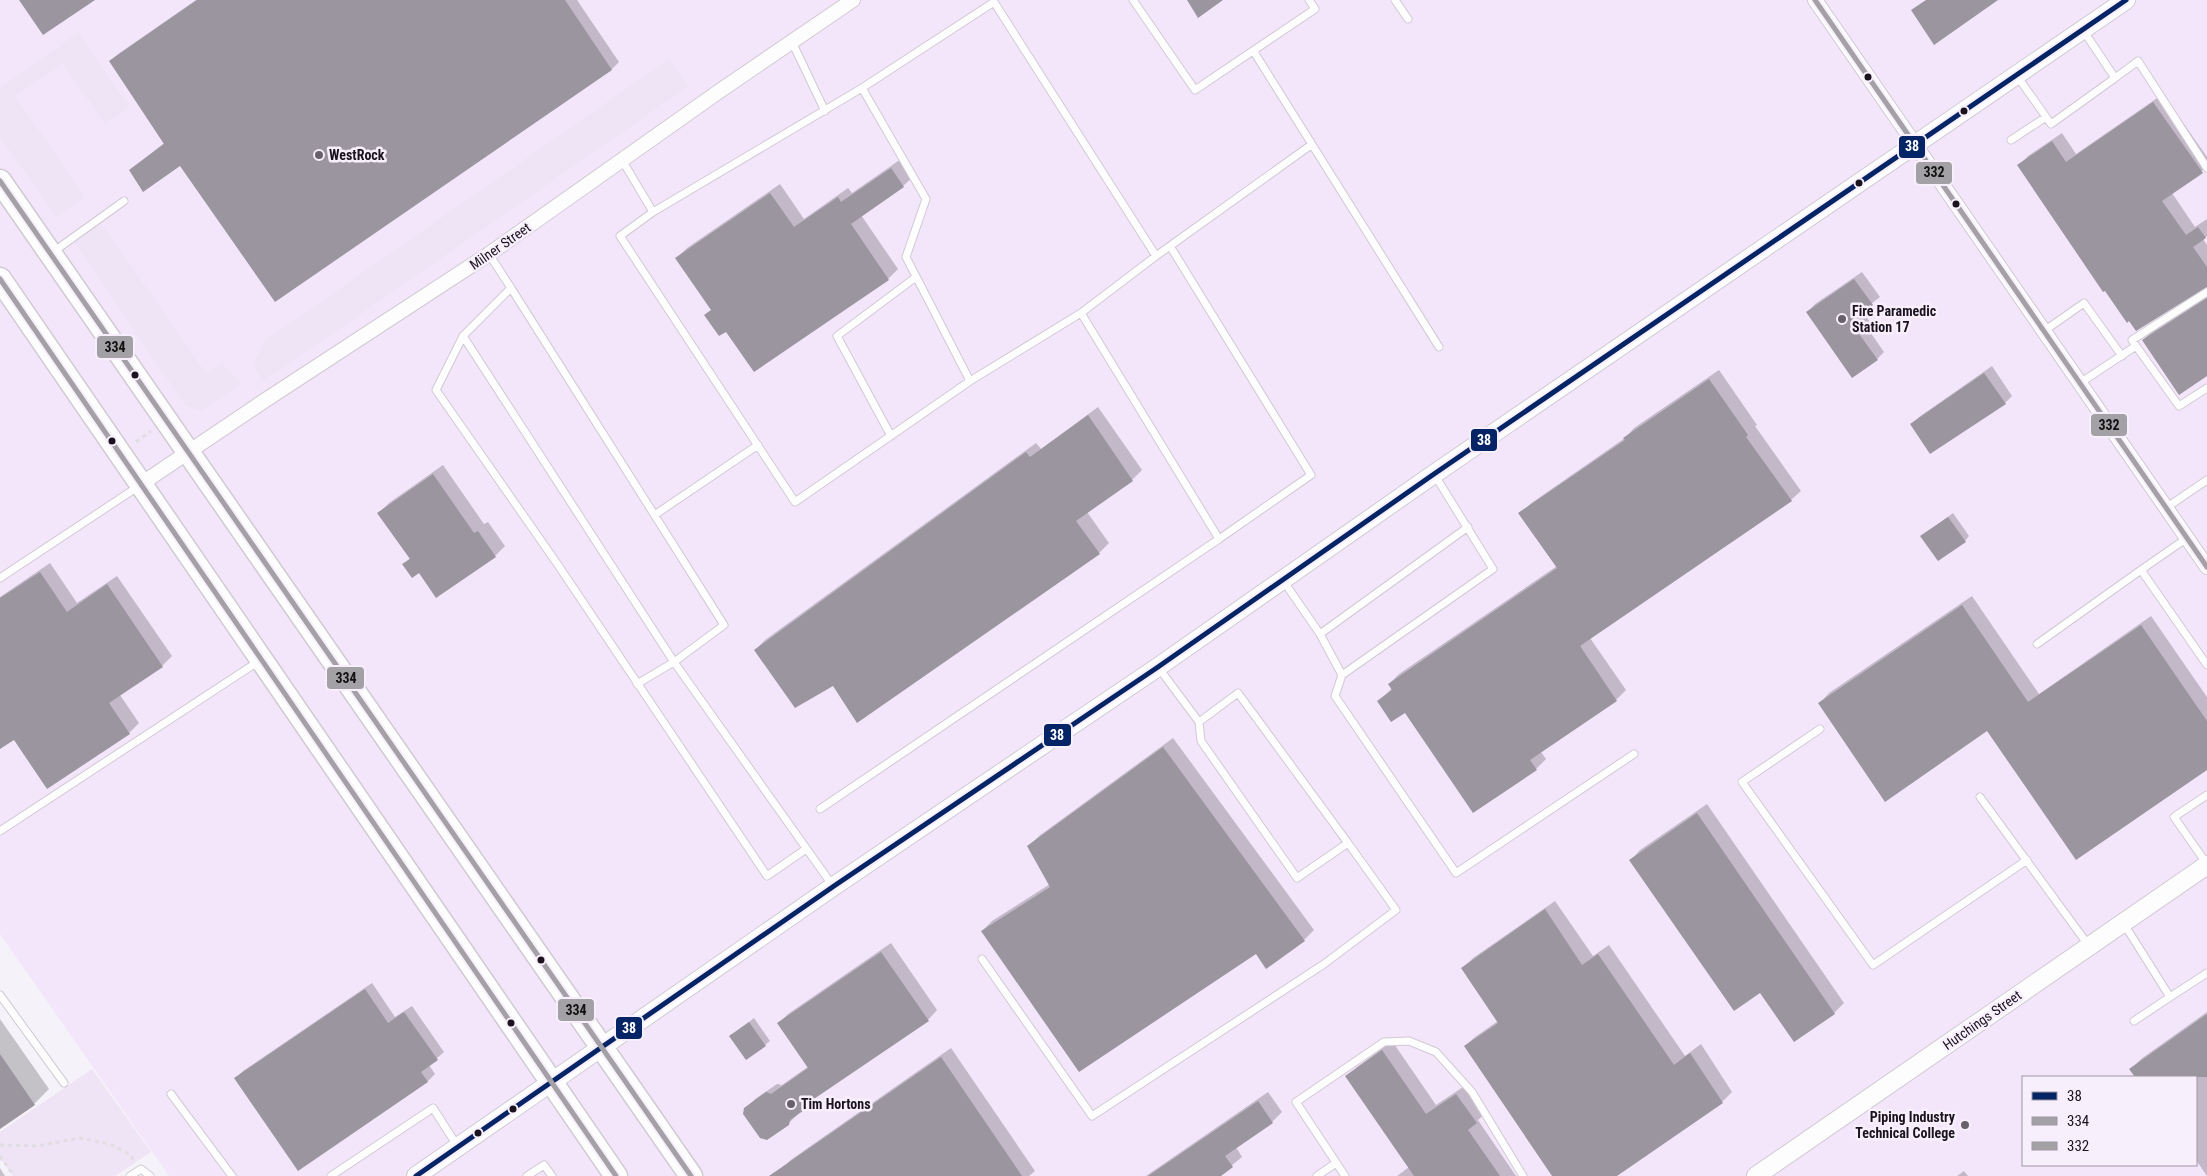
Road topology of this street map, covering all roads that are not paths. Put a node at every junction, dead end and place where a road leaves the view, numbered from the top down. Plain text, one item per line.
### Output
1 (853, 0) edge
2 (1133, 0) edge
3 (1310, 0) edge
4 (1395, 0) edge
5 (1815, 0) edge
6 (2126, 0) edge
7 (1408, 19) dead end
8 (2082, 30) junction
9 (792, 42) junction
10 (1254, 52) junction
11 (2017, 75) junction
12 (2115, 78) junction
13 (862, 88) junction
14 (825, 111) junction
15 (2046, 117) junction
16 (2011, 140) dead end
17 (1915, 145) junction
18 (1311, 146) junction
19 (622, 160) junction
20 (2207, 168) edge
21 (0, 181) edge
22 (124, 201) dead end
23 (653, 212) junction
24 (1170, 246) junction
25 (50, 253) junction
26 (489, 254) junction
27 (1156, 256) junction
28 (916, 277) junction
29 (0, 279) edge
30 (512, 288) junction
31 (2207, 292) edge
32 (1081, 313) junction
33 (2044, 331) junction
34 (463, 336) junction
35 (2136, 346) junction
36 (1439, 347) dead end
37 (2122, 356) junction
38 (970, 381) junction
39 (2080, 383) junction
40 (2207, 388) edge
41 (890, 436) junction
42 (758, 446) junction
43 (188, 452) junction
44 (1434, 474) junction
45 (2207, 480) edge
46 (141, 484) junction
47 (2166, 508) junction
48 (656, 514) junction
49 (1468, 527) junction
50 (2187, 538) junction
51 (1219, 540) junction
52 (2207, 567) edge
53 (2141, 570) junction
54 (0, 578) edge
55 (1282, 579) junction
56 (1320, 634) junction
57 (2037, 644) dead end
58 (262, 659) junction
59 (674, 662) junction
60 (2207, 665) edge
61 (1158, 667) junction
62 (1342, 675) junction
63 (637, 684) junction
64 (1199, 722) junction
65 (1820, 729) dead end
66 (1634, 754) dead end
67 (2207, 795) edge
68 (1980, 796) dead end
69 (820, 809) dead end
70 (0, 831) edge
71 (1348, 843) junction
72 (806, 849) junction
73 (2026, 860) junction
74 (2207, 865) edge
75 (834, 886) junction
76 (2123, 923) junction
77 (2089, 946) junction
78 (982, 959) dead end
79 (2207, 973) edge
80 (0, 995) edge
81 (2170, 997) junction
82 (2134, 1021) dead end
83 (603, 1048) junction
84 (552, 1082) junction
85 (64, 1083) dead end
86 (172, 1094) dead end
87 (458, 1147) junction
88 (1336, 1163) junction
89 (613, 1175) edge
90 (130, 1176) edge
91 (150, 1176) edge
92 (232, 1176) edge
93 (331, 1176) edge
94 (416, 1176) edge
95 (527, 1176) edge
96 (552, 1176) edge
97 (691, 1176) edge
98 (1317, 1176) edge
99 (1345, 1176) edge
100 (1523, 1176) edge
101 (1756, 1176) edge

1 - 9 street, Milner Street
2 - 10 lane
3 - 10 lane
4 - 7 lane
5 - 17 street
6 - 8 street
8 - 11 street
8 - 12 lane
9 - 14 lane
9 - 19 street, Milner Street
10 - 18 lane
11 - 15 lane
11 - 17 street
12 - 15 lane
12 - 20 lane
13 - 14 lane
13 - 27 lane
13 - 28 lane
14 - 23 lane
15 - 16 lane
17 - 33 street
17 - 44 street
18 - 24 lane
18 - 36 lane
19 - 23 lane
19 - 26 street, Milner Street
21 - 25 main road
22 - 25 lane
23 - 42 lane
24 - 27 lane
24 - 51 lane
25 - 43 main road
26 - 30 lane
26 - 43 street, Milner Street
27 - 32 lane
28 - 38 lane
28 - 41 lane
29 - 46 main road
30 - 34 lane
30 - 48 lane
31 - 35 lane
32 - 38 lane
32 - 51 lane
33 - 37 lane
33 - 39 street
34 - 59 lane
34 - 63 lane
35 - 37 lane
35 - 40 lane
37 - 39 lane
38 - 41 lane
39 - 47 street
41 - 42 lane
42 - 48 lane
43 - 46 street, Milner Street
43 - 83 main road
44 - 49 lane
44 - 55 street
45 - 47 lane
46 - 54 lane
46 - 58 main road
47 - 50 street
48 - 59 lane
49 - 56 lane
49 - 62 lane
50 - 52 street
50 - 53 lane
51 - 69 lane
53 - 57 lane
53 - 60 lane
55 - 56 lane
55 - 61 street
56 - 62 lane
58 - 70 lane
58 - 84 main road
59 - 63 lane
59 - 72 lane
61 - 64 lane
61 - 75 street
62 - 66 lane
63 - 72 lane
64 - 71 lane
64 - 71 lane
65 - 73 lane
67 - 74 lane
68 - 73 lane
71 - 78 lane
72 - 75 lane
73 - 77 lane
74 - 76 street, Hutchings Street
75 - 83 street
76 - 77 street, Hutchings Street
76 - 81 lane
77 - 101 street, Hutchings Street
79 - 81 lane
80 - 85 lane
81 - 82 lane
83 - 84 street
83 - 97 main road
84 - 87 street
84 - 89 main road
86 - 92 lane
87 - 93 lane
87 - 94 street
88 - 98 lane
88 - 99 lane
88 - 100 lane
90 - 91 lane
95 - 96 lane

